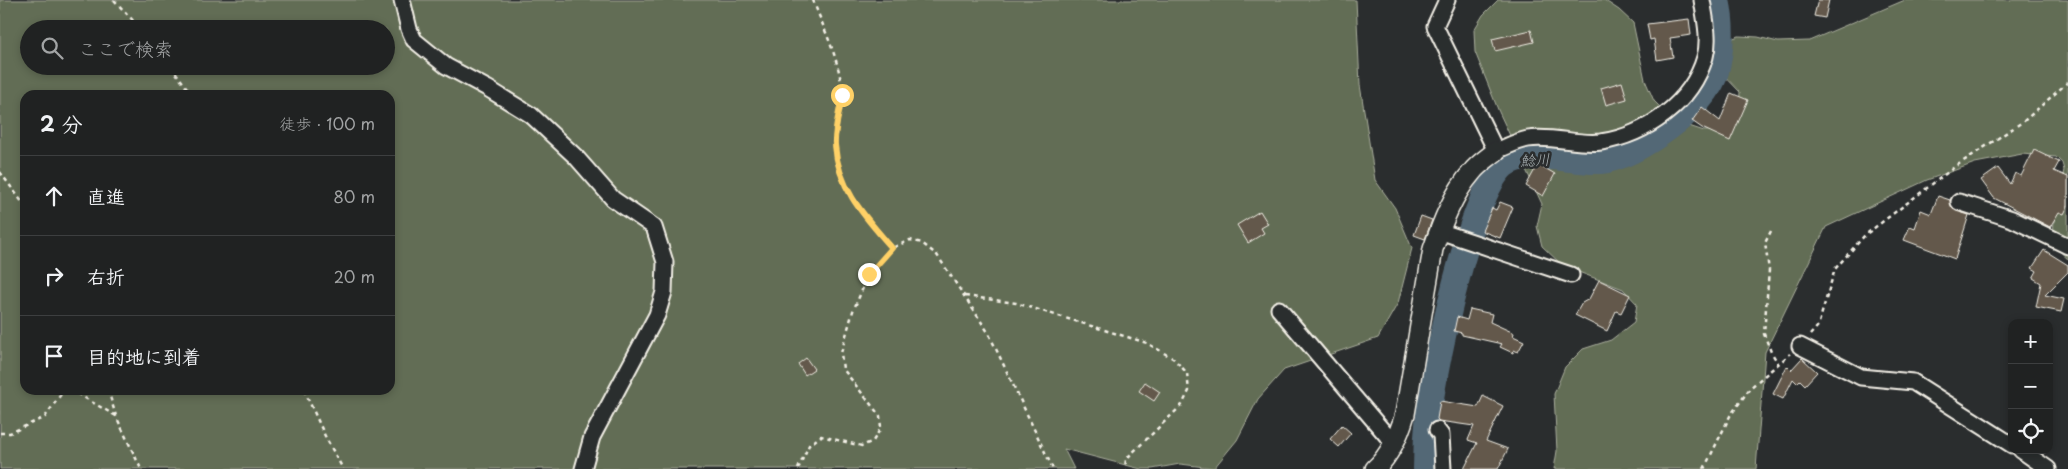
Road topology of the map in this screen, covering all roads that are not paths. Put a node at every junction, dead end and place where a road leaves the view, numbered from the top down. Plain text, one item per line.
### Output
1 (402, 0) edge
2 (1446, 0) edge
3 (1702, 0) edge
4 (1496, 151) junction
5 (1959, 202) dead end
6 (1439, 231) junction
7 (2068, 246) edge
8 (1571, 275) dead end
9 (1280, 309) dead end
10 (1800, 346) road end
11 (1436, 430) dead end
12 (2008, 441) edge
13 (1394, 444) junction
14 (2027, 454) edge
15 (583, 469) edge
16 (1375, 469) edge
17 (1443, 469) edge
18 (2048, 469) edge

1 - 15 street
2 - 4 street
3 - 4 street
4 - 6 street
5 - 7 street
6 - 8 street
6 - 13 street
9 - 13 street
10 - 12 street
11 - 17 street
13 - 16 street
14 - 18 street

